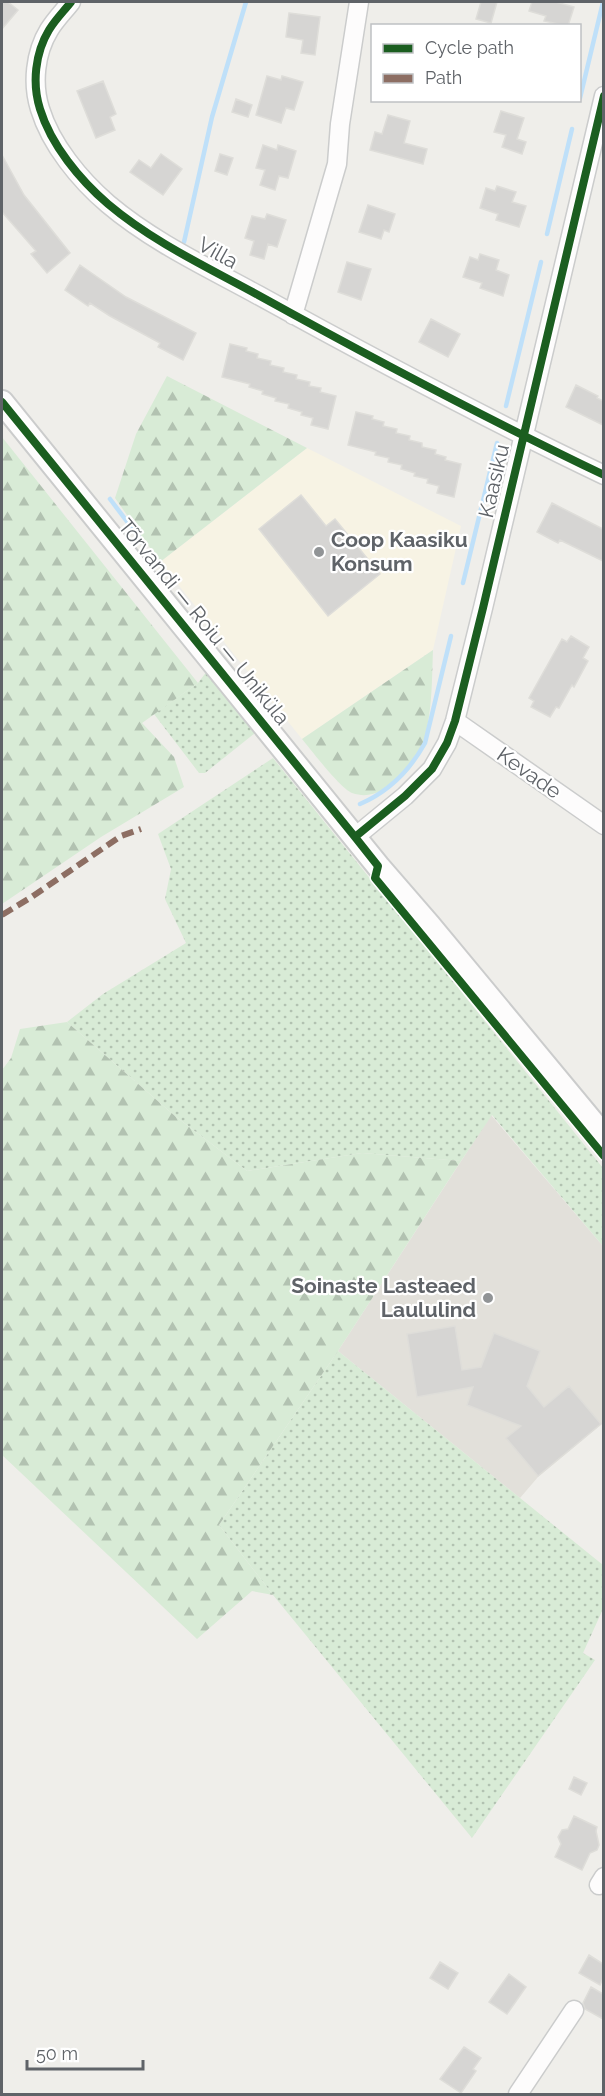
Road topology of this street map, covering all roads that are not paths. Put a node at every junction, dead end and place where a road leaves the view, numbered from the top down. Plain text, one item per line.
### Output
1 (71, 2) edge
2 (359, 2) edge
3 (603, 96) edge
4 (293, 315) junction
5 (2, 402) edge
6 (523, 436) junction
7 (603, 475) edge
8 (455, 721) junction
9 (603, 825) edge
10 (355, 837) junction
11 (603, 1136) edge
12 (574, 2010) dead end
13 (518, 2094) edge

1 - 4 street, Villa
2 - 4 street
3 - 6 street, Kaasiku
4 - 6 street, Villa
5 - 10 street, Tõrvandi — Roiu — Uniküla
6 - 7 street, Villa
6 - 8 street, Kaasiku
8 - 9 street, Kevade
8 - 10 street, Kaasiku
10 - 11 street, Tõrvandi — Roiu — Uniküla
12 - 13 street

